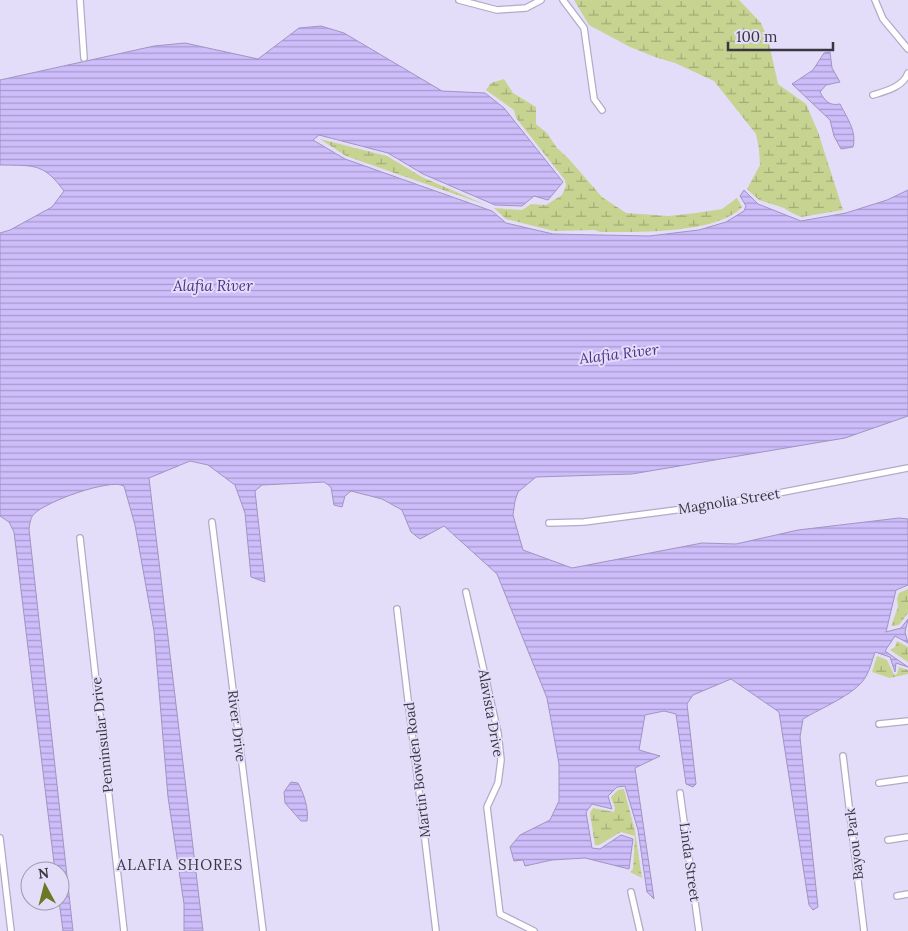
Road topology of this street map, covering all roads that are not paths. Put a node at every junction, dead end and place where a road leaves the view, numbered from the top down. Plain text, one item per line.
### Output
1 (80, 0) edge
2 (459, 0) edge
3 (541, 0) edge
4 (563, 0) edge
5 (875, 0) edge
6 (908, 49) edge
7 (84, 58) dead end
8 (908, 73) edge
9 (873, 95) dead end
10 (602, 110) dead end
11 (908, 468) edge
12 (212, 522) dead end
13 (549, 523) dead end
14 (80, 538) dead end
15 (466, 592) dead end
16 (397, 609) dead end
17 (908, 721) edge
18 (879, 724) dead end
19 (843, 756) dead end
20 (908, 779) edge
21 (880, 783) dead end
22 (680, 793) dead end
23 (908, 837) edge
24 (0, 838) edge
25 (888, 840) dead end
26 (631, 892) dead end
27 (908, 894) edge
28 (897, 896) dead end
29 (10, 931) edge
30 (124, 931) edge
31 (263, 931) edge
32 (436, 931) edge
33 (534, 931) edge
34 (640, 931) edge
35 (699, 931) edge
36 (864, 931) edge

1 - 7 street
2 - 3 street
4 - 10 street
5 - 6 street
8 - 9 street
11 - 13 street, Magnolia Street
12 - 31 street, River Drive
14 - 30 street, Penninsular Drive
15 - 33 street, Alavista Drive
16 - 32 street, Martin Bowden Road
17 - 18 street
19 - 36 street, Bayou Park
20 - 21 street
22 - 35 street, Linda Street
23 - 25 street
24 - 29 street
26 - 34 street
27 - 28 street

